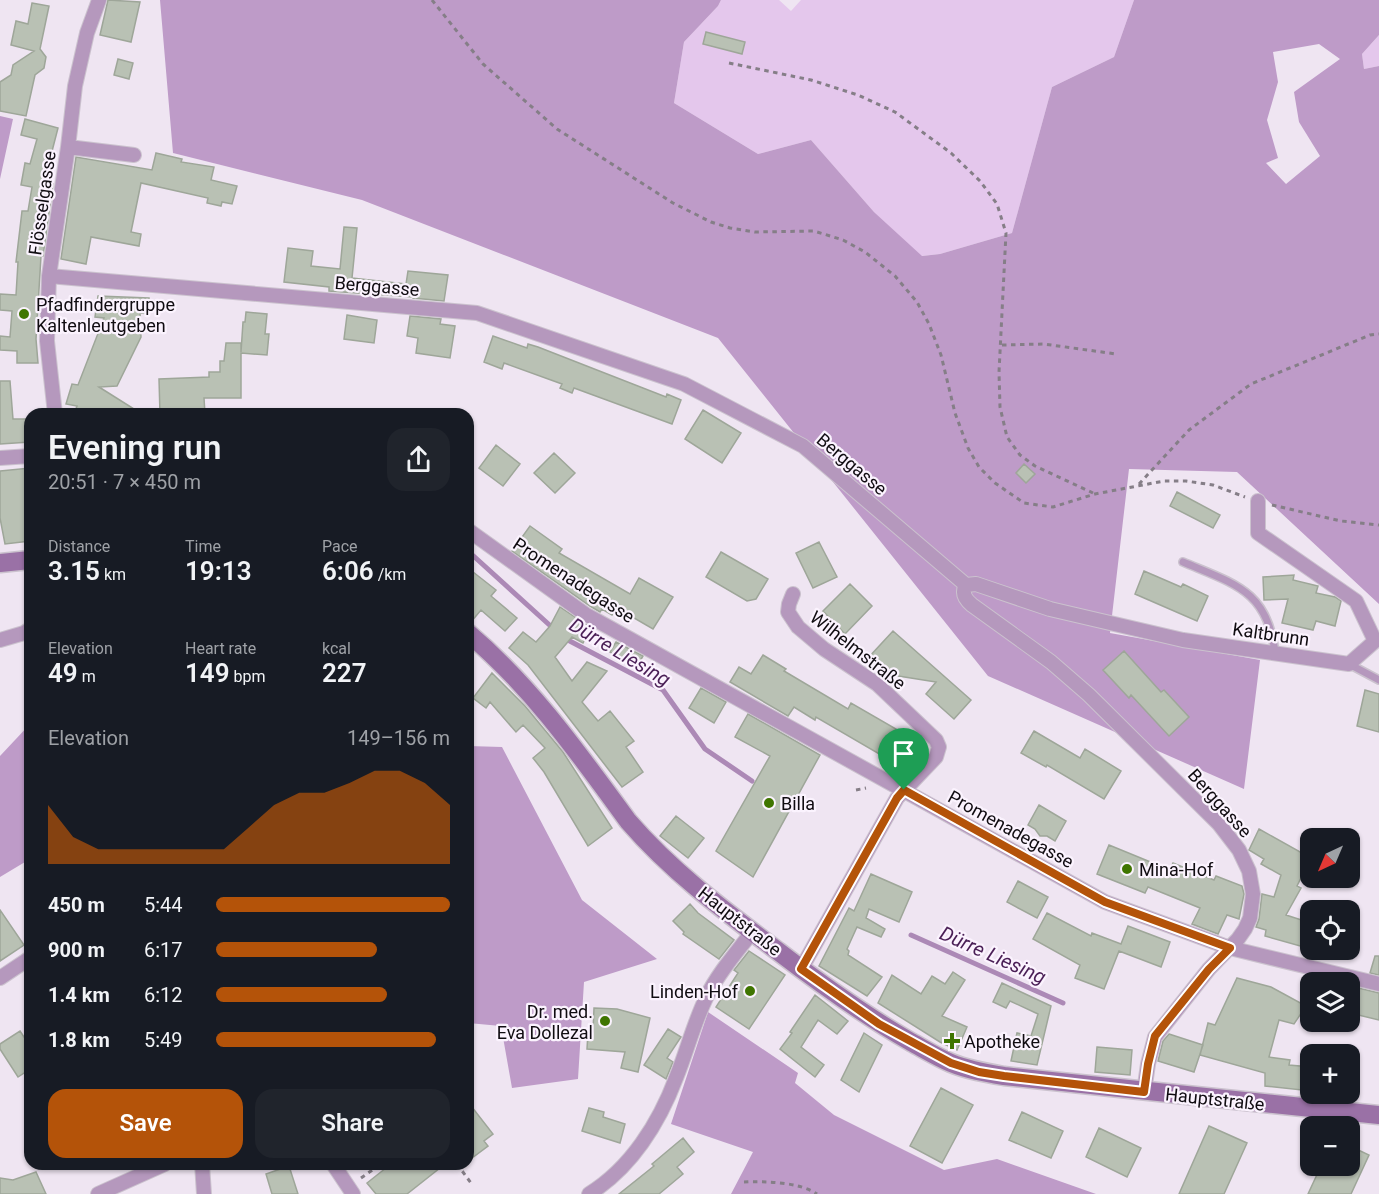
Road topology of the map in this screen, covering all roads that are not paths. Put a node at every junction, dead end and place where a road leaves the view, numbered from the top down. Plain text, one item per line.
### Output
1 (99, 0) edge
2 (68, 147) junction
3 (134, 155) dead end
4 (49, 276) junction
5 (54, 408) edge
6 (24, 456) edge
7 (0, 458) edge
8 (1258, 501) road end
9 (474, 534) edge
10 (24, 561) edge
11 (1184, 562) dead end
12 (0, 563) edge
13 (966, 585) junction
14 (793, 594) dead end
15 (24, 633) edge
16 (474, 638) edge
17 (0, 640) edge
18 (1275, 653) junction
19 (1349, 664) junction
20 (1379, 680) edge
21 (904, 790) junction
22 (752, 932) junction
23 (1230, 948) junction
24 (24, 962) edge
25 (801, 969) junction
26 (0, 978) edge
27 (1379, 984) edge
28 (1144, 1092) junction
29 (1379, 1115) edge
30 (152, 1170) edge
31 (202, 1170) edge
32 (337, 1170) edge
33 (98, 1194) edge
34 (204, 1194) edge
35 (353, 1194) edge
36 (590, 1194) edge

1 - 2 street, Flösselgasse
2 - 3 street
2 - 4 street, Flösselgasse
4 - 5 street, Flösselgasse
4 - 13 street, Berggasse
6 - 7 street
8 - 19 street
9 - 21 street, Promenadegasse
10 - 12 main road
11 - 18 lane
13 - 18 street, Kaltbrunn
13 - 23 street, Berggasse
14 - 21 street, Wilhelmstraße
15 - 17 street
16 - 22 main road, Hauptstraße
18 - 19 street, Kaltbrunn
19 - 20 lane
21 - 23 street, Promenadegasse
21 - 25 street, Wilhelmstraße
22 - 25 main road, Hauptstraße
22 - 36 street
23 - 27 street, Promenadegasse
23 - 28 street, Berggasse
24 - 26 street
25 - 28 main road, Hauptstraße
28 - 29 main road, Hauptstraße
30 - 33 street
31 - 34 street
32 - 35 street

